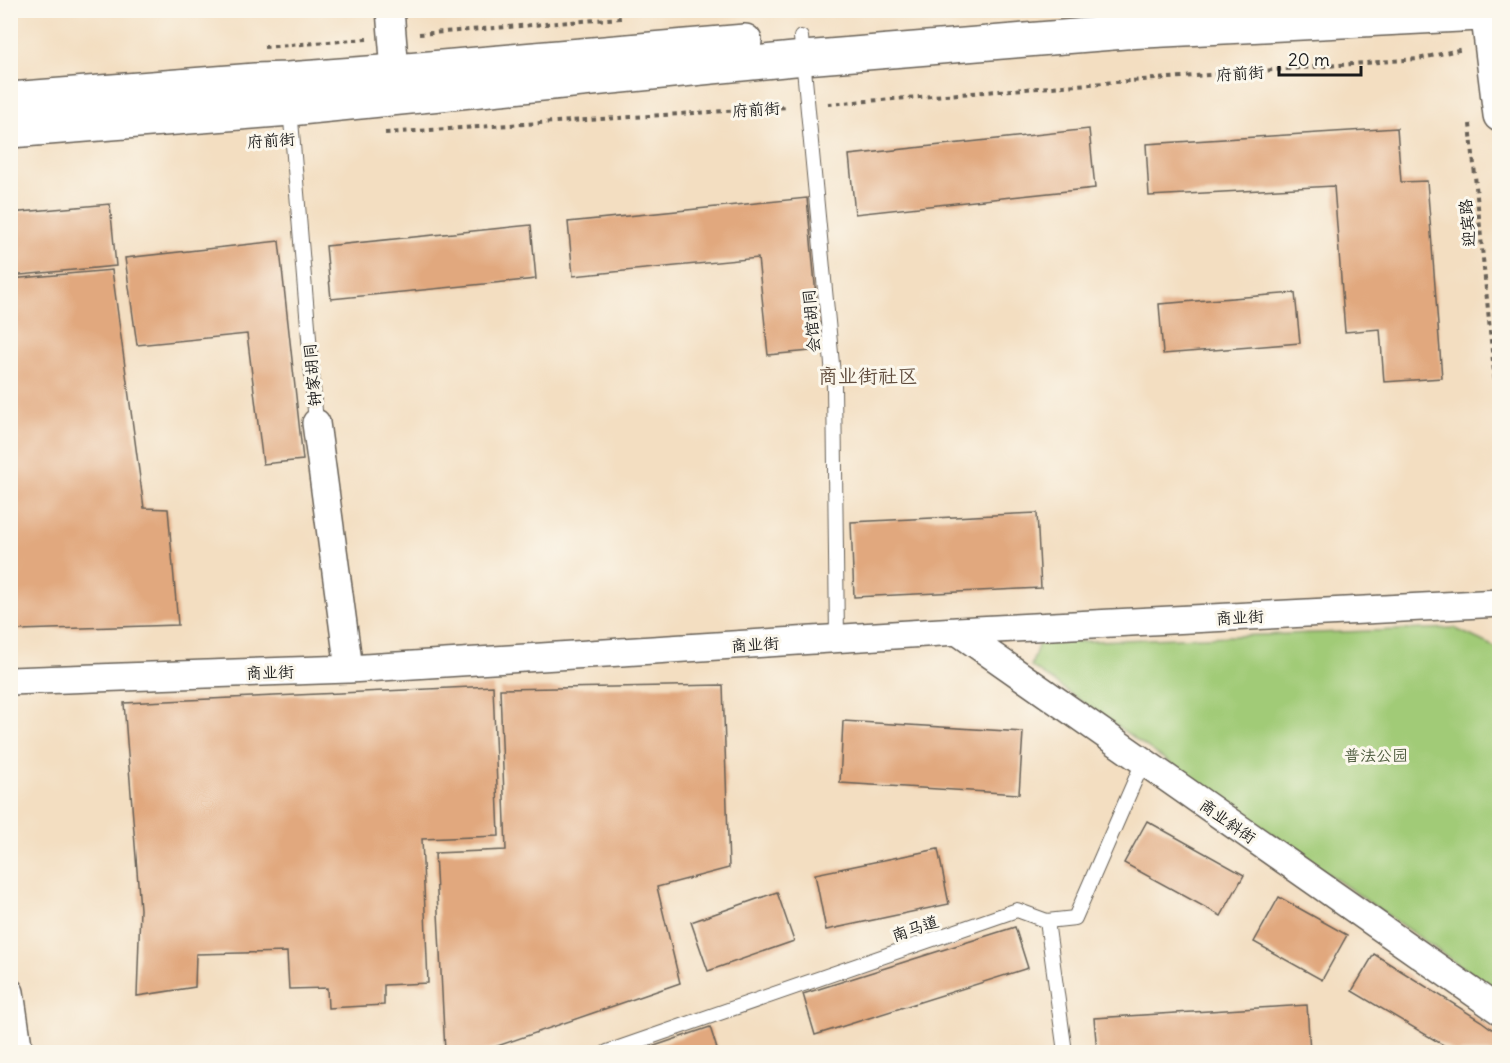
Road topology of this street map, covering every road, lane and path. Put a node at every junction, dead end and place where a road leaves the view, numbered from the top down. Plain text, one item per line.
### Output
1 (390, 10) edge
2 (1120, 10) edge
3 (1492, 12) edge
4 (802, 47) junction
5 (1473, 52) junction
6 (395, 71) junction
7 (289, 94) junction
8 (10, 99) edge
9 (808, 106) junction
10 (1484, 117) edge
11 (10, 131) edge
12 (375, 133) dead end
13 (316, 423) joint
14 (1500, 434) edge
15 (1500, 603) edge
16 (957, 632) junction
17 (837, 638) junction
18 (349, 669) junction
19 (10, 681) edge
20 (1143, 762) junction
21 (1047, 921) junction
22 (10, 992) edge
23 (1500, 1011) edge
24 (19, 1053) edge
25 (607, 1053) edge
26 (1065, 1053) edge

1 - 6 street
2 - 4 main road, 府前街
3 - 4 main road, 府前街
3 - 5 main road
4 - 6 main road, 府前街
4 - 7 main road, 府前街
4 - 9 lane, 会馆胡同
5 - 9 path, 府前街
5 - 10 main road
6 - 7 main road, 府前街
7 - 8 main road, 府前街
7 - 11 main road, 府前街
7 - 13 lane, 钟家胡同
9 - 12 path, 府前街
9 - 17 lane, 会馆胡同
10 - 14 path, 迎宾路
13 - 18 street, 钟家胡同
15 - 16 street, 商业街
16 - 17 street, 商业街
16 - 20 street, 商业斜街
17 - 18 street, 商业街
18 - 19 street, 商业街
20 - 21 lane, 南马道
20 - 23 street, 商业斜街
21 - 25 lane, 南马道
21 - 26 lane
22 - 24 street

